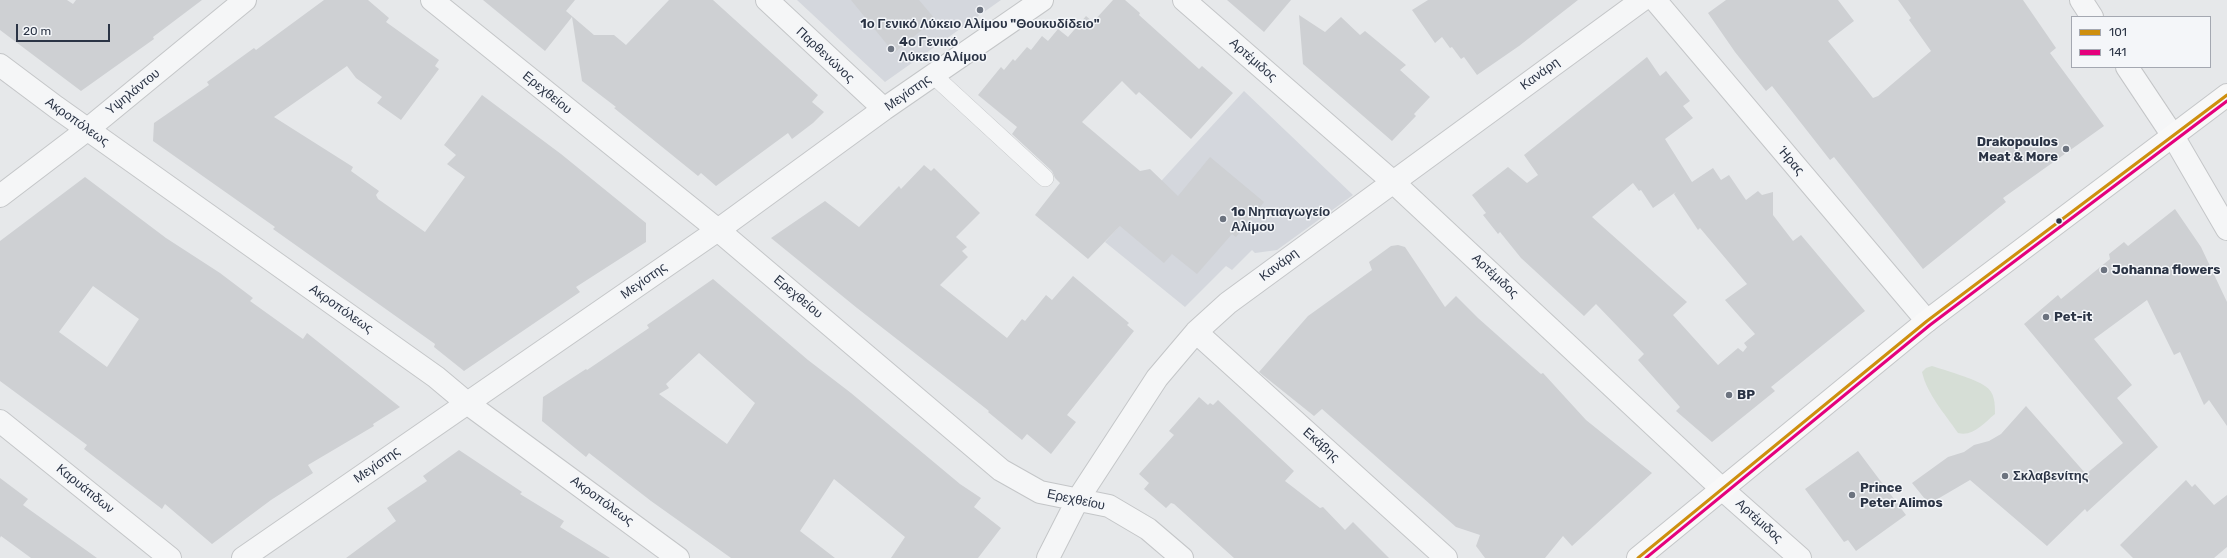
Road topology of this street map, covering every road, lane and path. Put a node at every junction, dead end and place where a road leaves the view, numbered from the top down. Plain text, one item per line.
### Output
1 (245, 0) edge
2 (432, 0) edge
3 (767, 0) edge
4 (1042, 0) edge
5 (1184, 0) edge
6 (1642, 0) edge
7 (1655, 0) edge
8 (2081, 0) edge
9 (2091, 16) edge
10 (0, 65) edge
11 (2128, 68) edge
12 (933, 75) junction
13 (2227, 96) edge
14 (884, 109) junction
15 (88, 129) junction
16 (2173, 136) junction
17 (1045, 178) dead end
18 (1392, 181) junction
19 (0, 196) edge
20 (2227, 229) edge
21 (718, 230) junction
22 (1927, 322) junction
23 (1196, 332) junction
24 (467, 403) junction
25 (0, 421) edge
26 (1722, 489) junction
27 (1078, 499) junction
28 (170, 558) edge
29 (243, 558) edge
30 (678, 558) edge
31 (1048, 558) edge
32 (1182, 558) edge
33 (1446, 558) edge
34 (1638, 558) edge
35 (1800, 558) edge

1 - 15 street, Υψηλάντου
2 - 21 street, Ερεχθείου
3 - 14 street, Παρθενώνος
4 - 12 street, Μεγίστης
5 - 18 street, Αρτέμιδος
6 - 18 street, Κανάρη
7 - 22 street, Ήρας
8 - 9 street
10 - 15 street, Ακροπόλεως
11 - 16 street
12 - 14 street, Μεγίστης
12 - 17 lane
13 - 16 main road
14 - 21 street, Μεγίστης
15 - 19 street, Υψηλάντου
15 - 24 street, Ακροπόλεως
16 - 20 street
16 - 22 main road
18 - 23 street, Κανάρη
18 - 26 street, Αρτέμιδος
21 - 24 street, Μεγίστης
21 - 27 street, Ερεχθείου
22 - 26 main road
23 - 27 street, Κανάρη
23 - 33 street, Εκάβης
24 - 29 street, Μεγίστης
24 - 30 street, Ακροπόλεως
25 - 28 street, Καρυάτιδων
26 - 34 main road
26 - 35 street, Αρτέμιδος
27 - 31 street, Κανάρη
27 - 32 street, Ερεχθείου

